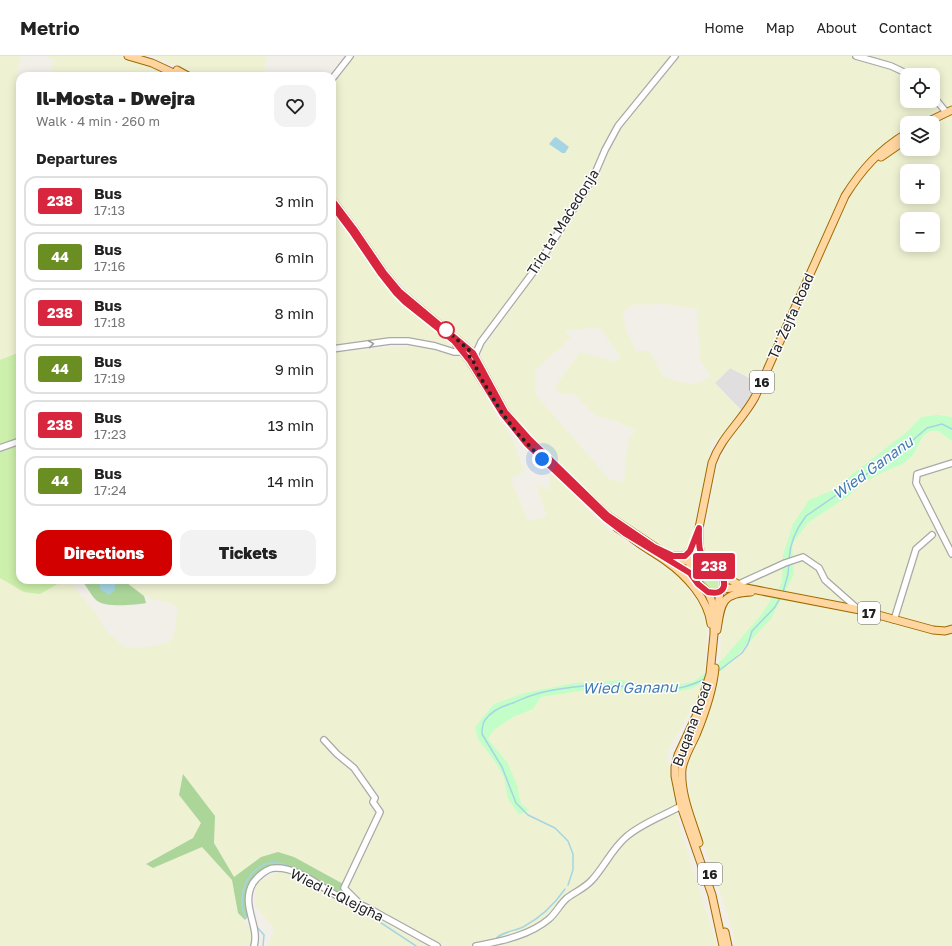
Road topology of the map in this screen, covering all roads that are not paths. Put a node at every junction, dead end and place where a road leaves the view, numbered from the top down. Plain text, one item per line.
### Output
1 (128, 56) edge
2 (141, 56) edge
3 (350, 56) edge
4 (675, 56) edge
5 (856, 56) edge
6 (900, 70) edge
7 (171, 72) edge
8 (180, 72) edge
9 (336, 74) edge
10 (940, 102) edge
11 (951, 112) edge
12 (940, 117) edge
13 (940, 119) edge
14 (900, 137) edge
15 (900, 144) edge
16 (336, 205) edge
17 (336, 210) edge
18 (828, 234) junction
19 (336, 349) edge
20 (478, 349) junction
21 (466, 351) junction
22 (476, 358) junction
23 (16, 443) edge
24 (0, 448) edge
25 (952, 463) edge
26 (699, 528) junction
27 (626, 534) junction
28 (932, 535) dead end
29 (654, 547) junction
30 (952, 554) edge
31 (704, 556) junction
32 (692, 560) junction
33 (690, 573) junction
34 (723, 576) junction
35 (740, 586) junction
36 (721, 590) junction
37 (708, 592) junction
38 (769, 593) junction
39 (860, 610) junction
40 (894, 620) junction
41 (948, 630) edge
42 (717, 633) junction
43 (952, 636) edge
44 (712, 644) junction
45 (713, 674) junction
46 (324, 740) dead end
47 (681, 806) junction
48 (359, 904) junction
49 (254, 946) edge
50 (436, 946) edge
51 (476, 946) edge
52 (723, 946) edge
53 (728, 946) edge

1 - 7 main road
2 - 8 main road
3 - 9 street
4 - 20 street, Triq ta' Maċedonja
5 - 6 street
10 - 11 street
11 - 12 main road
11 - 13 main road
14 - 18 main road, Ta' Żejfa Road / 16
15 - 18 main road, Ta' Żejfa Road / 16
16 - 21 main road
17 - 21 main road
18 - 26 main road, Ta' Żejfa Road / 16
19 -> 21 street
20 - 21 street
20 - 22 street, Triq ta' Maċedonja
21 - 22 main road
21 - 27 main road
22 - 29 main road
23 - 24 street
25 - 30 street
26 - 29 main road
26 - 31 main road, Ta' Żejfa Road / 16
26 - 32 main road, Ta' Żejfa Road / 16
27 - 33 main road
27 - 44 main road
28 - 40 street
29 - 32 main road
31 - 32 main road
31 - 34 main road, 16
32 - 33 main road, 16
33 - 37 main road, 16
34 - 35 main road, 17
34 - 36 main road, 16
35 - 36 main road, 17
35 - 38 main road, 17
35 - 39 street
36 - 37 main road
36 - 42 main road, Buqana Road / 16
37 - 44 main road, Buqana Road / 16
38 - 39 main road, 17
38 - 42 main road
39 - 40 main road, 17
40 - 41 main road, 17
41 - 43 street
42 - 45 main road, Buqana Road / 16
44 - 45 main road, Buqana Road / 16
45 - 47 main road, Buqana Road / 16
45 - 53 main road, Buqana Road / 16
46 - 48 street
47 - 51 street
47 - 52 main road, Buqana Road / 16
48 - 49 street, Wied il-Qlejgħa
48 - 50 street, Wied il-Qlejgħa

